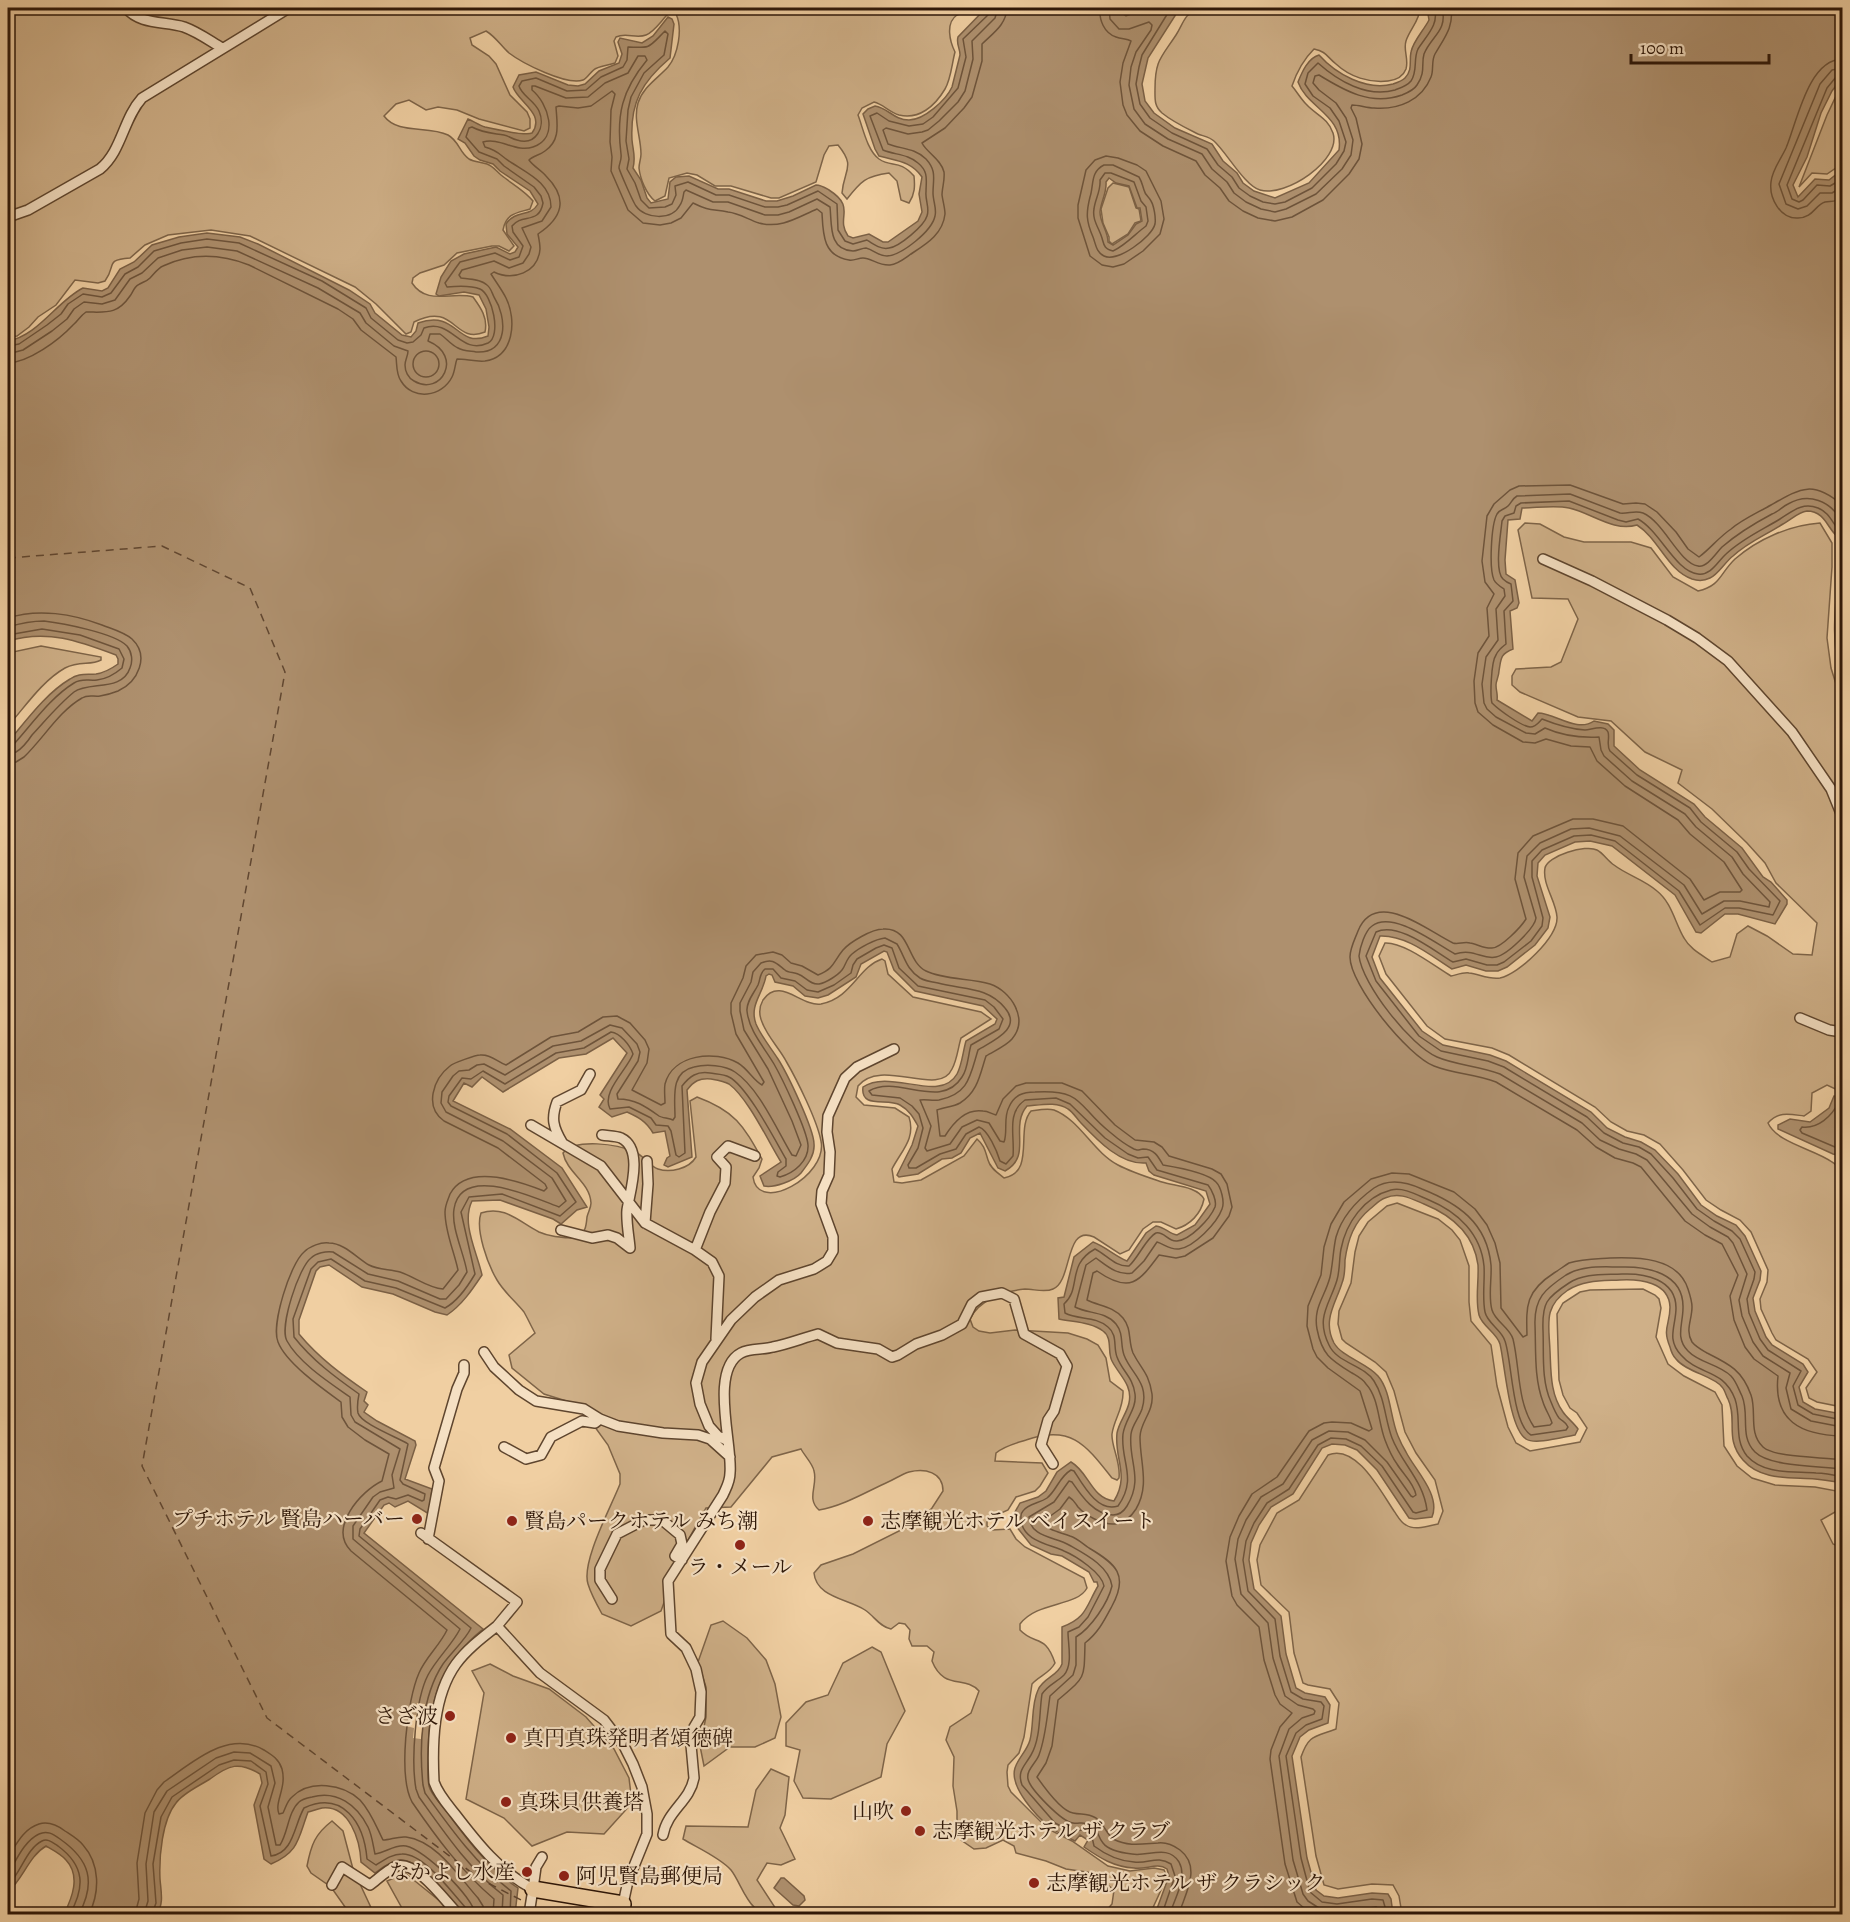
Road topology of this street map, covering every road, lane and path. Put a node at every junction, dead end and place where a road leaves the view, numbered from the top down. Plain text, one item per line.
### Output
1 (126, 8) edge
2 (289, 8) edge
3 (222, 48) junction
4 (8, 217) edge
5 (1543, 559) dead end
6 (1842, 816) edge
7 (1800, 1017) dead end
8 (1842, 1032) edge
9 (894, 1049) dead end
10 (590, 1074) dead end
11 (531, 1125) dead end
12 (603, 1135) dead end
13 (563, 1144) junction
14 (755, 1156) dead end
15 (647, 1161) dead end
16 (629, 1203) junction
17 (645, 1223) junction
18 (561, 1230) dead end
19 (695, 1250) junction
20 (716, 1340) junction
21 (484, 1352) dead end
22 (464, 1365) dead end
23 (600, 1419) junction
24 (728, 1441) junction
25 (504, 1447) dead end
26 (729, 1456) junction
27 (1053, 1464) dead end
28 (682, 1560) junction
29 (612, 1599) dead end
30 (497, 1626) junction
31 (663, 1835) dead end
32 (542, 1857) dead end
33 (332, 1885) dead end
34 (533, 1889) junction
35 (622, 1909) edge
36 (458, 1914) edge
37 (530, 1914) edge

1 - 3 street
2 - 3 street
3 - 4 street
5 - 6 street
7 - 8 street
9 - 20 street
10 - 13 street
11 - 13 street
12 - 16 street
13 - 16 street
14 - 19 street
15 - 17 street
16 - 17 street
16 - 18 street
17 - 19 street
19 - 20 street
20 - 24 street
21 - 23 street
22 - 30 street
23 - 25 street
23 - 26 street
24 - 26 street
24 - 27 street
26 - 28 street
28 - 29 street
28 - 31 street
30 - 34 street
30 - 35 street
32 - 34 street
33 - 36 street
34 - 35 highway
34 - 37 street

